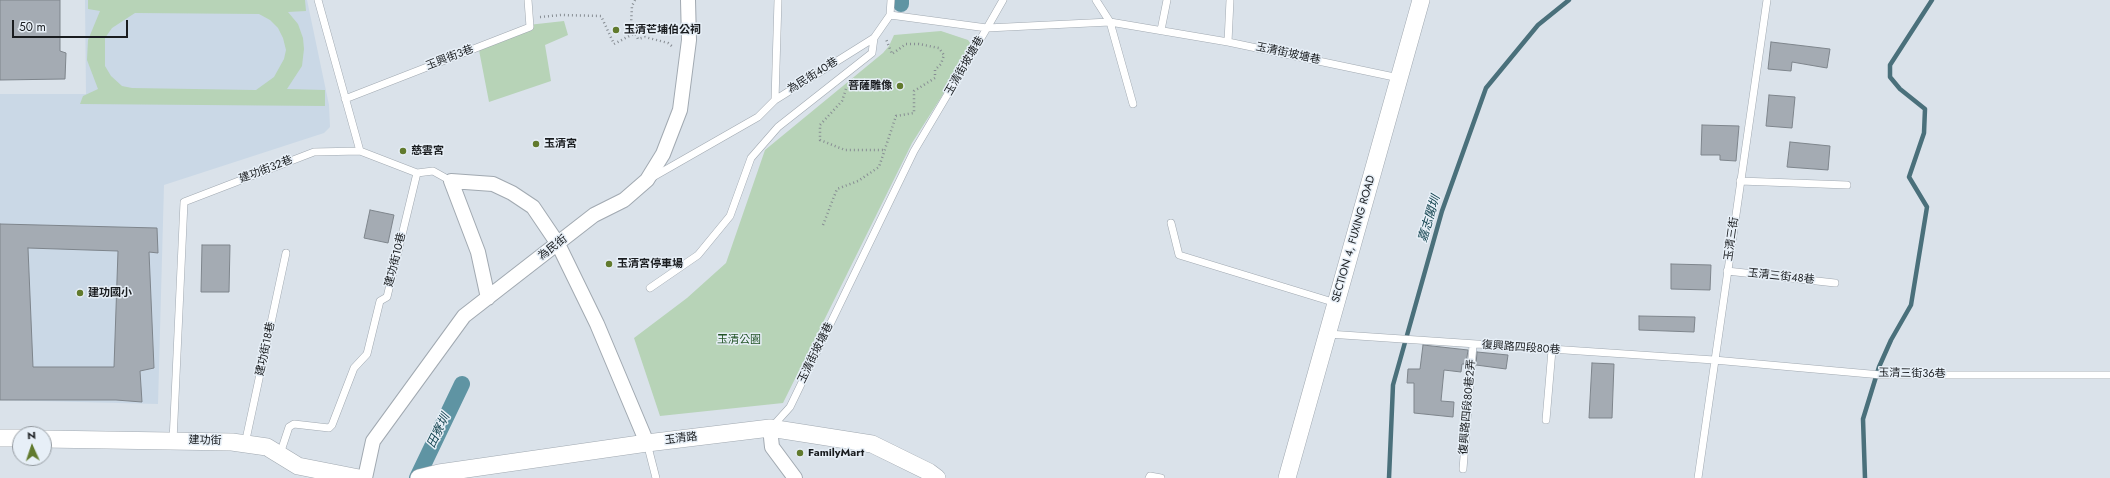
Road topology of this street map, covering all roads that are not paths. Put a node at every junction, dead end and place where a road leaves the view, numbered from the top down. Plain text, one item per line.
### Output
1 (318, 0) edge
2 (528, 0) edge
3 (688, 0) edge
4 (778, 0) edge
5 (891, 0) edge
6 (1003, 0) edge
7 (1096, 0) edge
8 (1167, 0) edge
9 (1230, 0) edge
10 (1420, 0) edge
11 (1767, 0) edge
12 (890, 15) junction
13 (1110, 22) junction
14 (987, 28) junction
15 (1161, 30) junction
16 (874, 38) junction
17 (1228, 42) junction
18 (1399, 78) junction
19 (345, 99) junction
20 (775, 100) junction
21 (1133, 104) dead end
22 (360, 151) junction
23 (417, 173) junction
24 (647, 180) junction
25 (451, 181) junction
26 (1740, 181) junction
27 (1847, 185) dead end
28 (1171, 223) dead end
29 (558, 244) junction
30 (286, 253) dead end
31 (1727, 271) junction
32 (1835, 283) dead end
33 (650, 288) dead end
34 (488, 298) junction
35 (1336, 303) junction
36 (1328, 334) junction
37 (1473, 345) junction
38 (1552, 350) junction
39 (1714, 360) junction
40 (2110, 375) edge
41 (1546, 420) dead end
42 (770, 428) junction
43 (0, 438) edge
44 (12, 438) edge
45 (52, 439) edge
46 (173, 441) junction
47 (647, 443) junction
48 (245, 444) junction
49 (279, 456) junction
50 (1463, 469) dead end
51 (437, 476) edge
52 (1149, 477) edge
53 (359, 478) edge
54 (365, 478) edge
55 (419, 478) edge
56 (656, 478) edge
57 (795, 478) edge
58 (937, 478) edge
59 (1161, 478) edge
60 (1287, 478) edge
61 (1698, 478) edge

1 - 19 lane
2 - 19 lane, 玉興街3巷
3 - 24 street, 為民街
4 - 20 lane
5 - 12 lane
6 - 14 lane
7 - 13 lane
8 - 15 lane
9 - 17 lane
10 - 18 street, SECTION 4, FUXING ROAD
11 - 26 lane, 玉清三街
12 - 14 lane
12 - 16 lane, 為民街40巷
13 - 14 lane, 玉清街坡塘巷
13 - 15 lane, 玉清街坡塘巷
13 - 21 lane
14 - 42 lane, 玉清街坡塘巷
15 - 17 lane, 玉清街坡塘巷
16 - 20 lane, 為民街40巷
16 - 33 lane
17 - 18 lane, 玉清街坡塘巷
18 - 35 street, SECTION 4, FUXING ROAD
19 - 22 lane
20 - 24 lane, 為民街40巷
22 - 23 lane, 建功街32巷
22 - 46 lane, 建功街32巷
23 - 25 lane, 建功街32巷
23 - 49 lane, 建功街10巷
24 - 29 street, 為民街
25 - 29 street, 建功街32巷
25 - 34 street
26 - 27 lane
26 - 31 lane, 玉清三街
28 - 35 lane
29 - 34 street, 為民街
29 - 47 street, 建功街32巷
30 - 48 lane, 建功街18巷
31 - 32 lane, 玉清三街48巷
31 - 39 lane, 玉清三街
34 - 54 street, 為民街
35 - 36 street, SECTION 4, FUXING ROAD
36 - 37 lane, 復興路四段80巷
36 - 60 street, SECTION 4, FUXING ROAD
37 - 38 lane, 復興路四段80巷
37 - 50 lane, 復興路四段80巷2弄
38 - 39 lane, 復興路四段80巷
38 - 41 lane
39 - 40 lane, 玉清三街36巷
39 - 61 lane, 玉清三街
42 - 47 street, 玉清路
42 - 57 street
42 - 58 street, 玉清路
43 - 44 street
45 - 46 street, 建功街
46 - 48 street, 建功街
47 - 51 street, 玉清路
47 - 56 lane
48 - 49 street, 建功街
49 - 53 street, 建功街
51 - 55 street, 玉清路
52 - 59 lane

